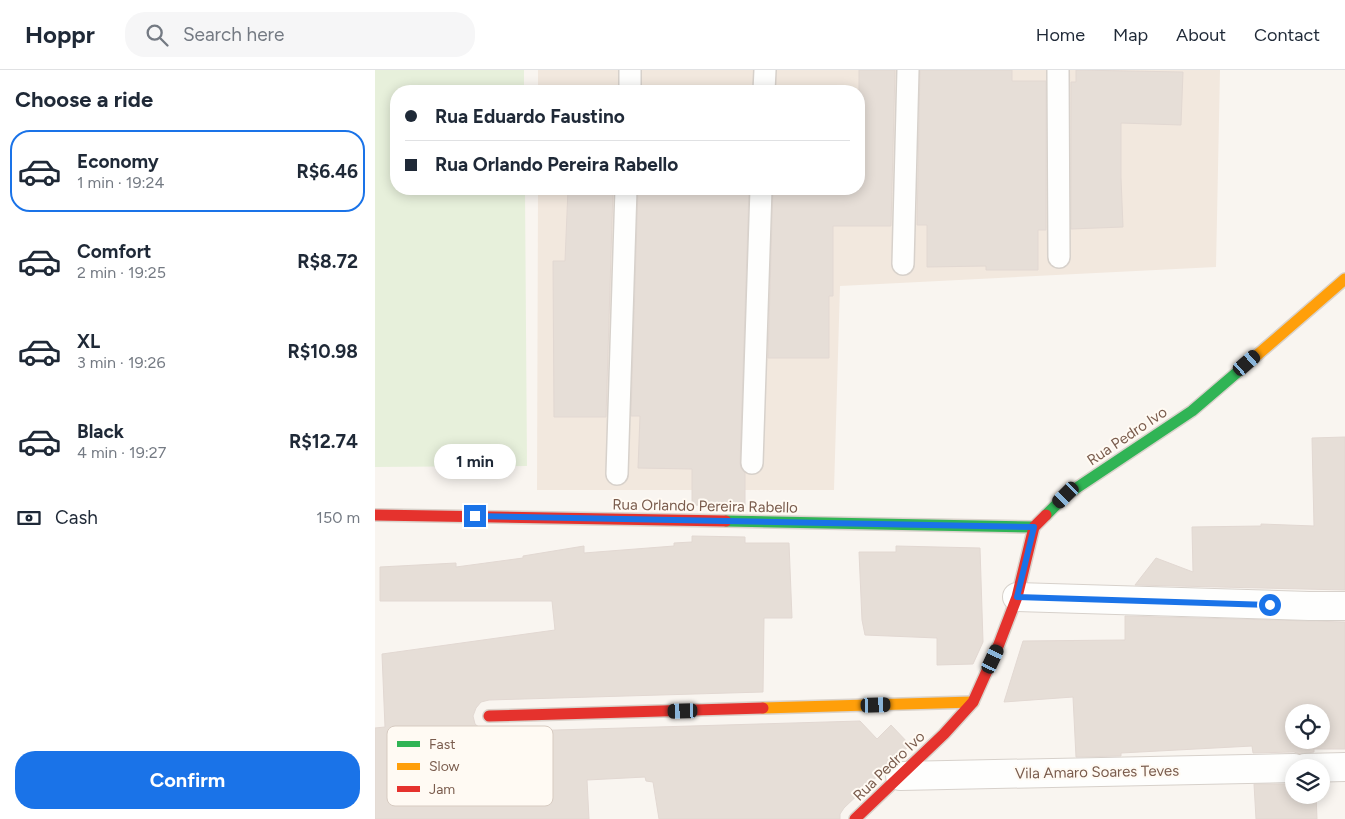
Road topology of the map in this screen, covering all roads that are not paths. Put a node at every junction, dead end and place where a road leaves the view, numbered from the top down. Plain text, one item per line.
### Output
1 (630, 70) edge
2 (765, 70) edge
3 (908, 70) edge
4 (1058, 70) edge
5 (629, 85) edge
6 (764, 85) edge
7 (626, 195) edge
8 (761, 195) edge
9 (1059, 257) dead end
10 (903, 264) dead end
11 (1345, 279) edge
12 (752, 463) dead end
13 (617, 474) dead end
14 (375, 514) edge
15 (1034, 527) junction
16 (1017, 597) junction
17 (1345, 606) edge
18 (973, 702) junction
19 (489, 716) dead end
20 (1330, 767) edge
21 (1345, 767) edge
22 (1285, 768) edge
23 (900, 776) junction
24 (855, 819) edge

1 - 5 lane
2 - 6 lane
3 - 10 lane
4 - 9 lane
7 - 13 lane
8 - 12 lane
11 - 15 street, Rua Pedro Ivo
14 - 15 street, Rua Orlando Pereira Rabello
15 - 16 street, Rua Pedro Ivo
16 - 17 street
16 - 18 street, Rua Pedro Ivo
18 - 19 street
18 - 23 street, Rua Pedro Ivo
20 - 21 street
22 - 23 street, Vila Amaro Soares Teves
23 - 24 street, Rua Pedro Ivo

